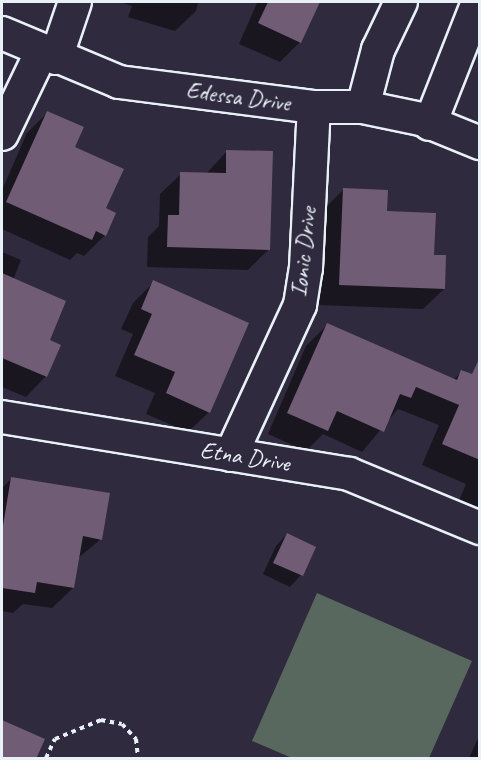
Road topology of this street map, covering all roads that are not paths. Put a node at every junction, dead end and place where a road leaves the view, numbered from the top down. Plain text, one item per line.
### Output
1 (75, 2) edge
2 (401, 2) edge
3 (478, 2) edge
4 (2, 33) edge
5 (49, 55) junction
6 (314, 107) junction
7 (363, 107) junction
8 (430, 123) junction
9 (2, 134) edge
10 (480, 143) edge
11 (2, 417) edge
12 (231, 454) junction
13 (480, 528) edge

1 - 5 street
2 - 7 street
3 - 8 street
4 - 5 street, Edessa Drive
5 - 6 street, Edessa Drive
5 - 9 street
6 - 7 street, Edessa Drive
6 - 12 street, Ionic Drive
7 - 8 street, Edessa Drive
8 - 10 street, Edessa Drive
11 - 12 street, Etna Drive
12 - 13 street, Etna Drive

